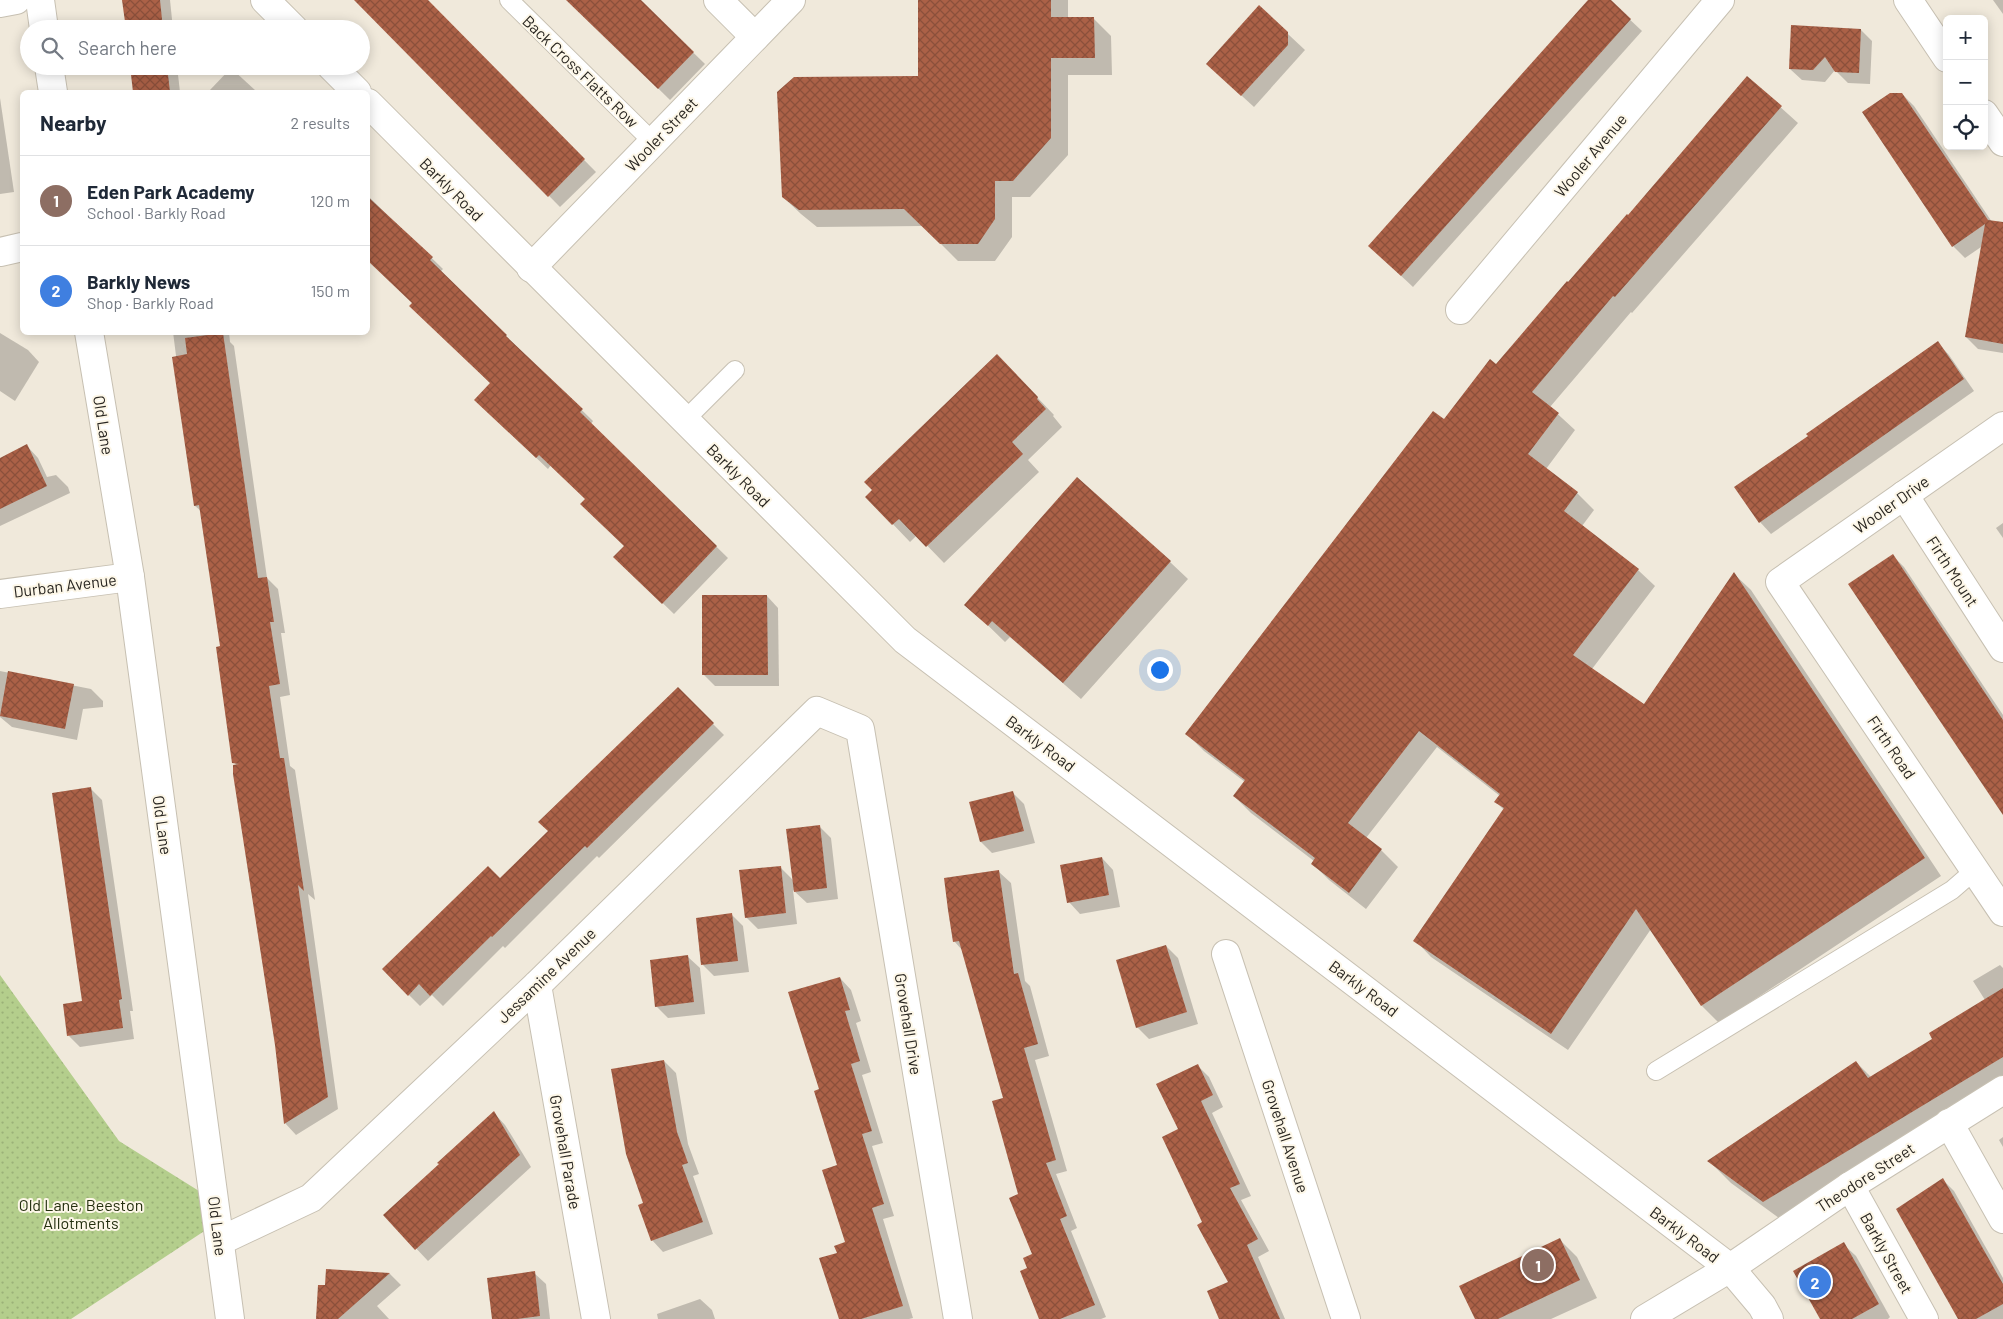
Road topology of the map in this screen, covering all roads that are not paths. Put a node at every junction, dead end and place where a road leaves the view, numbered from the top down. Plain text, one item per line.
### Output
1 (16, 0) edge
2 (40, 0) edge
3 (265, 0) edge
4 (508, 0) edge
5 (718, 0) edge
6 (792, 0) edge
7 (1720, 0) edge
8 (1908, 0) edge
9 (0, 3) edge
10 (43, 20) edge
11 (285, 20) edge
12 (755, 37) junction
13 (1943, 52) edge
14 (50, 75) edge
15 (340, 75) edge
16 (53, 90) edge
17 (355, 90) edge
18 (370, 105) edge
19 (1988, 120) edge
20 (654, 142) junction
21 (2003, 142) edge
22 (20, 247) edge
23 (0, 252) edge
24 (531, 268) junction
25 (1460, 310) dead end
26 (90, 335) edge
27 (735, 370) dead end
28 (684, 420) junction
29 (2003, 426) edge
30 (1904, 495) junction
31 (130, 577) junction
32 (1780, 582) joint
33 (0, 594) edge
34 (2003, 648) edge
35 (860, 729) joint
36 (1974, 870) junction
37 (2003, 912) edge
38 (1226, 954) dead end
39 (536, 985) junction
40 (1656, 1071) dead end
41 (2003, 1090) edge
42 (1949, 1123) junction
43 (1850, 1186) junction
44 (2003, 1219) edge
45 (220, 1241) junction
46 (1730, 1268) junction
47 (230, 1319) edge
48 (596, 1319) edge
49 (958, 1319) edge
50 (1346, 1319) edge
51 (1645, 1319) edge
52 (1770, 1319) edge
53 (1924, 1319) edge

1 - 9 street
2 - 10 street
3 - 11 street
4 - 20 lane, Back Cross Flatts Row
5 - 12 street
6 - 12 street, Wooler Street
7 - 25 street, Wooler Avenue
8 - 13 street
12 - 20 street, Wooler Street
14 - 16 street
15 - 17 street
18 - 24 street, Barkly Road
19 - 21 street
20 - 24 street, Wooler Street
22 - 23 street
24 - 28 street, Barkly Road
26 - 31 street, Old Lane
27 - 28 lane
28 - 46 street, Barkly Road
29 - 30 street, Wooler Drive
30 - 32 street, Wooler Drive
30 - 34 street, Firth Mount
31 - 33 street, Durban Avenue
31 - 45 street, Old Lane
32 - 36 street, Firth Road
35 - 39 street, Jessamine Avenue
35 - 49 street, Grovehall Drive
36 - 37 street, Firth Road
36 - 40 lane
38 - 50 street, Grovehall Avenue
39 - 45 street, Jessamine Avenue
39 - 48 street, Grovehall Parade
41 - 42 street, Theodore Street
42 - 43 street, Theodore Street
42 - 44 street
43 - 46 street, Theodore Street
43 - 53 street, Barkly Street
45 - 47 street, Old Lane
46 - 51 street, Theodore Street
46 - 52 street, Barkly Road

